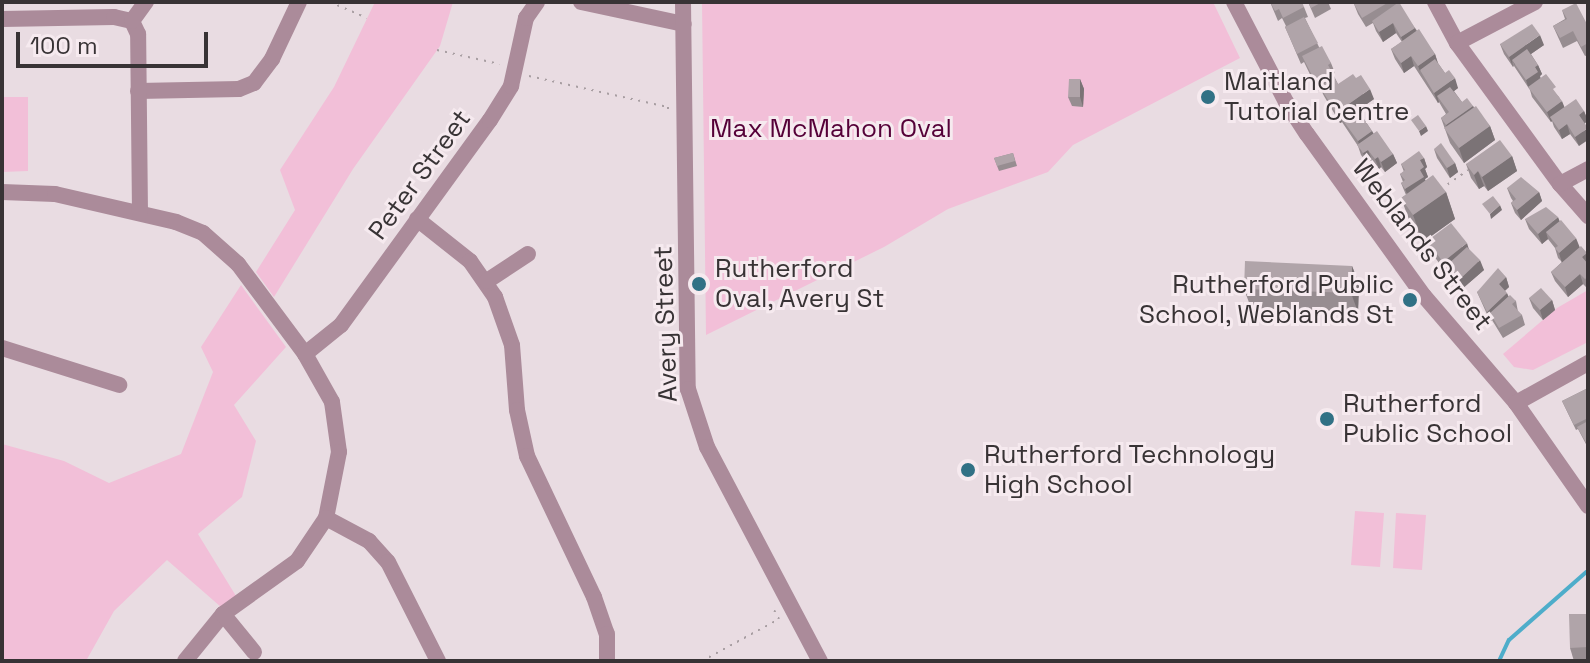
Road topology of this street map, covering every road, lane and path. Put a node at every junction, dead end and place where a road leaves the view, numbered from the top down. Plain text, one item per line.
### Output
1 (146, 2) edge
2 (299, 2) edge
3 (330, 2) edge
4 (537, 2) edge
5 (581, 2) edge
6 (683, 2) edge
7 (1234, 2) edge
8 (1435, 2) edge
9 (1535, 2) edge
10 (367, 18) dead end
11 (2, 19) edge
12 (132, 21) junction
13 (684, 24) junction
14 (1457, 43) junction
15 (437, 50) dead end
16 (515, 70) junction
17 (138, 91) junction
18 (668, 114) dead end
19 (1470, 169) edge
20 (1588, 169) edge
21 (1560, 184) junction
22 (2, 192) edge
23 (1431, 196) edge
24 (140, 213) junction
25 (1405, 214) edge
26 (1588, 216) edge
27 (417, 219) junction
28 (1392, 223) dead end
29 (528, 254) dead end
30 (487, 281) junction
31 (2, 348) edge
32 (305, 354) junction
33 (1588, 363) edge
34 (119, 385) dead end
35 (1516, 403) junction
36 (1588, 506) edge
37 (326, 518) junction
38 (774, 610) dead end
39 (223, 614) junction
40 (254, 652) dead end
41 (185, 661) edge
42 (438, 661) edge
43 (607, 661) edge
44 (702, 661) edge
45 (820, 661) edge

1 - 12 street
2 - 17 street
3 - 10 path
4 - 16 street, Peter Street
5 - 13 street
6 - 13 street, Avery Street
7 - 35 street, Weblands Street
8 - 14 street
9 - 14 street
11 - 12 street
12 - 17 street
13 - 45 street, Avery Street
14 - 21 street
15 - 16 path
16 - 18 path
16 - 27 street, Peter Street
17 - 24 street
19 - 23 path
20 - 21 street
21 - 26 street
22 - 24 street
24 - 32 street
25 - 28 path
27 - 30 street
27 - 32 street, Peter Street
29 - 30 street
30 - 43 street
31 - 34 street
32 - 37 street
33 - 35 street
35 - 36 street, Weblands Street
37 - 39 street
37 - 42 street
38 - 44 path
39 - 40 street
39 - 41 street

